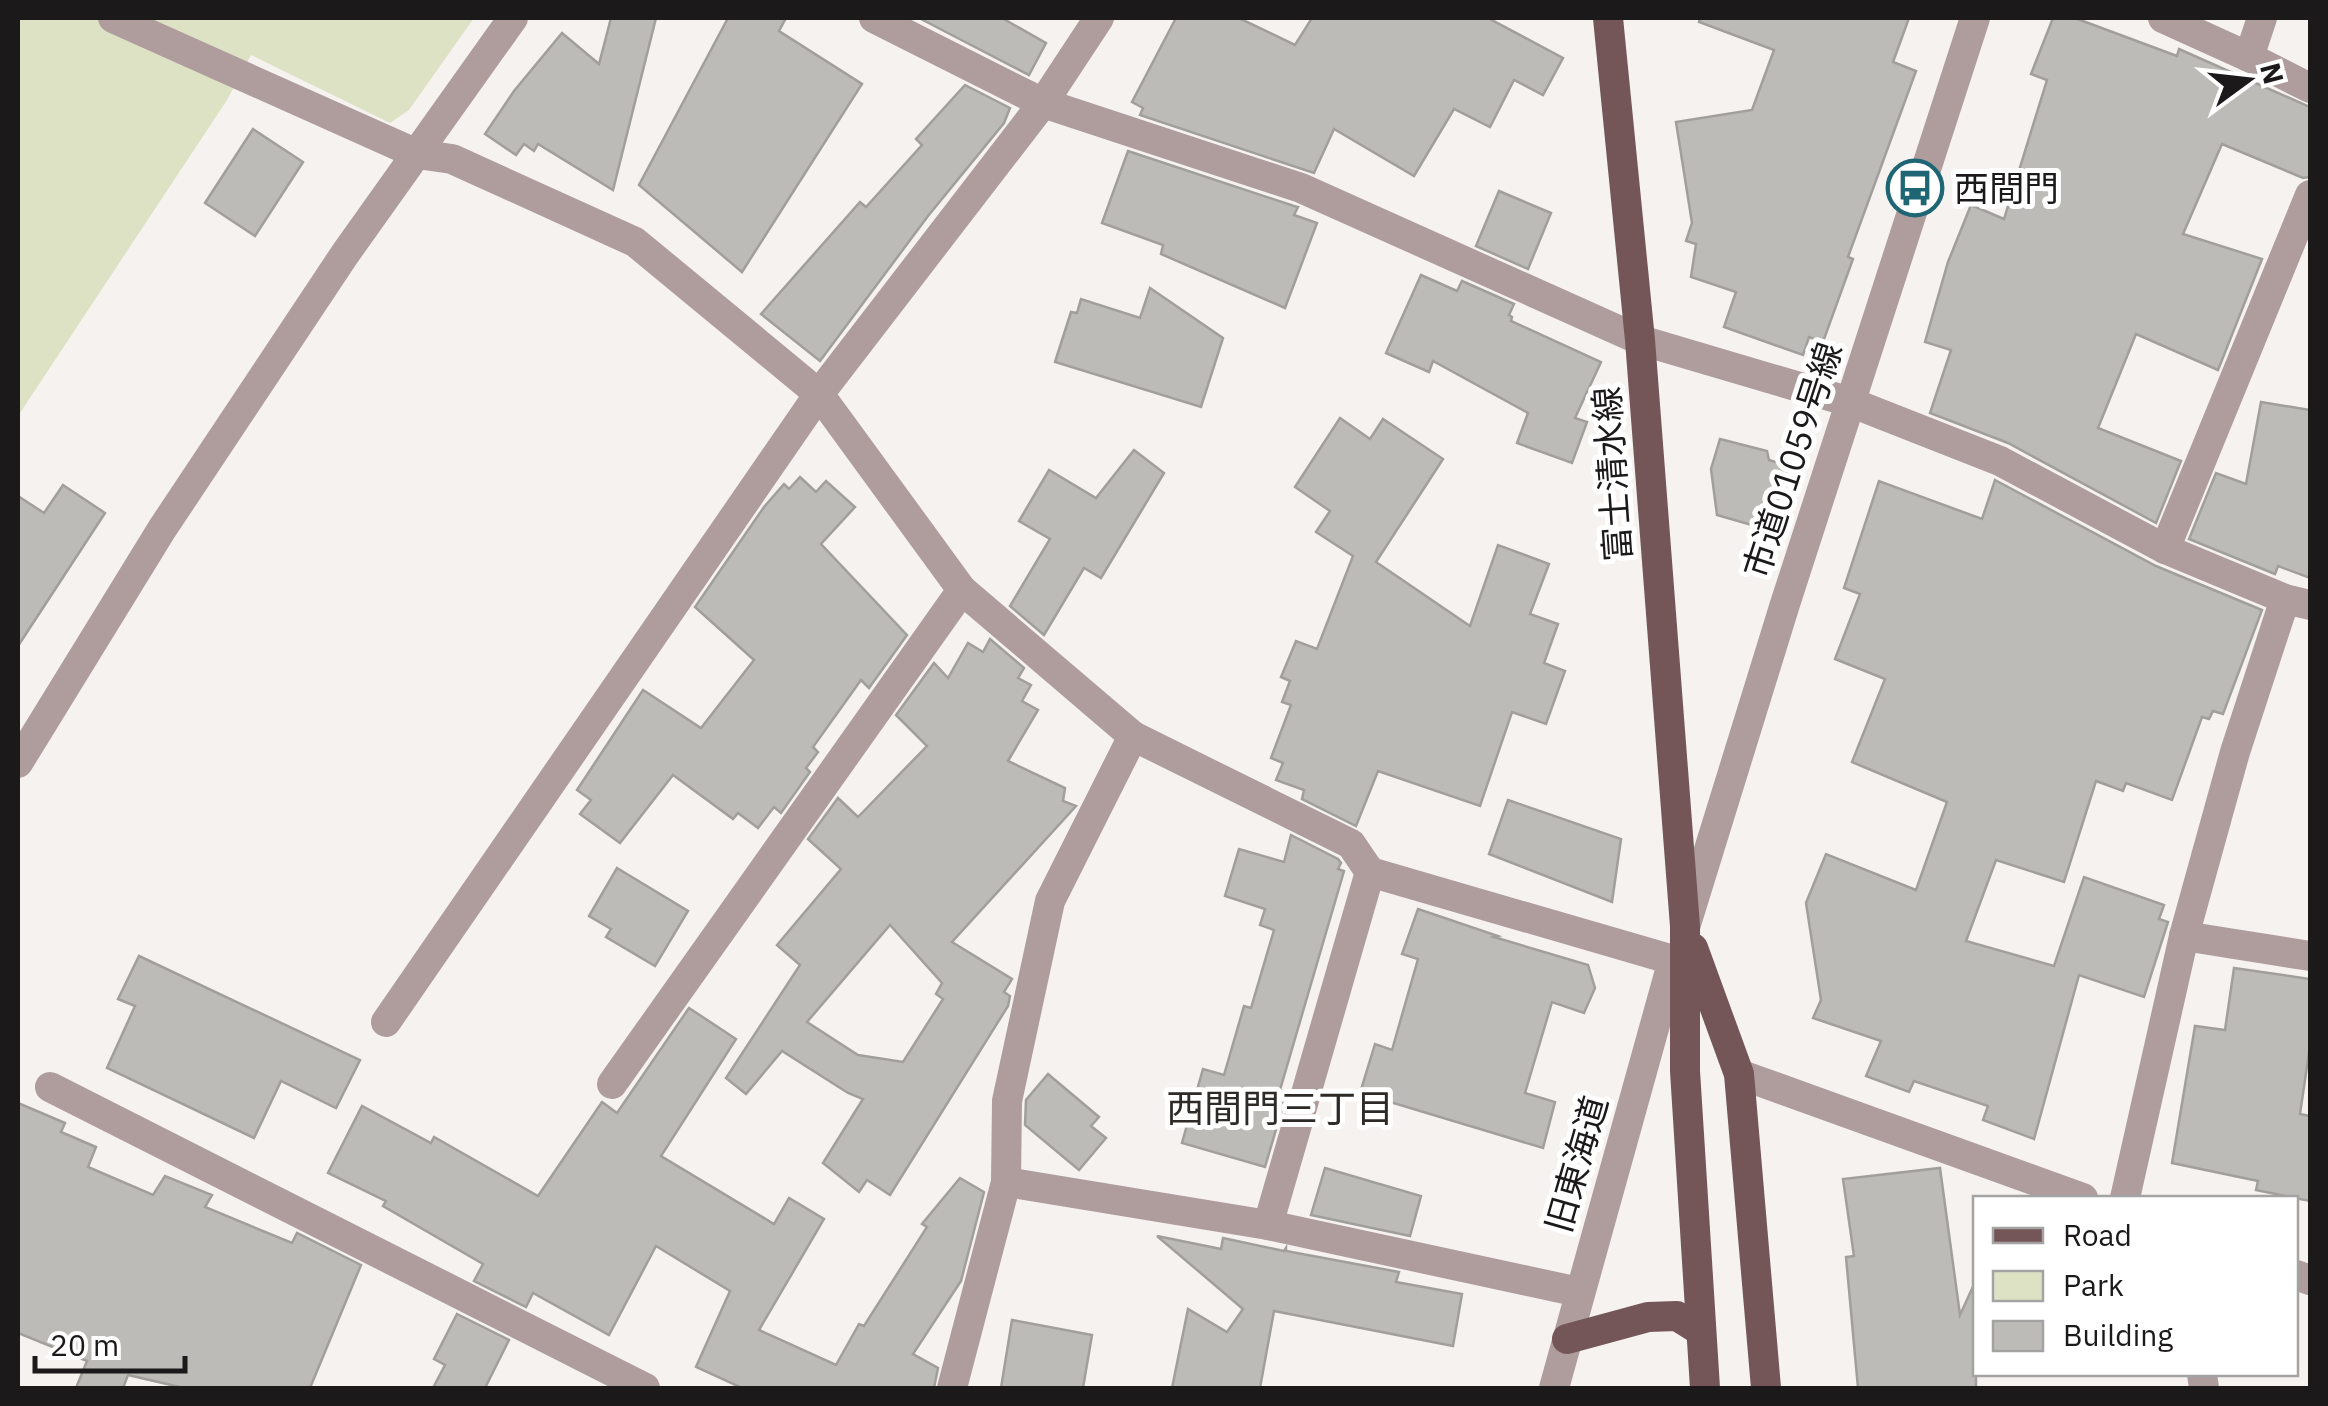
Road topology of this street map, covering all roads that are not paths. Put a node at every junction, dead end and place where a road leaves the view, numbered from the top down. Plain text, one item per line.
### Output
1 (113, 18) edge
2 (513, 18) edge
3 (874, 18) edge
4 (1099, 18) edge
5 (1608, 18) edge
6 (1975, 18) edge
7 (2163, 18) edge
8 (2262, 18) edge
9 (2248, 57) junction
10 (2310, 88) edge
11 (1042, 103) junction
12 (417, 154) junction
13 (2310, 195) edge
14 (1640, 340) junction
15 (818, 394) junction
16 (1850, 402) junction
17 (2165, 549) junction
18 (962, 590) junction
19 (2298, 602) edge
20 (1133, 736) junction
21 (18, 762) edge
22 (1370, 872) junction
23 (1685, 926) junction
24 (2184, 936) junction
25 (2310, 956) edge
26 (1673, 960) junction
27 (386, 1022) dead end
28 (1738, 1074) junction
29 (612, 1084) dead end
30 (50, 1087) dead end
31 (1006, 1182) junction
32 (2077, 1196) edge
33 (2124, 1196) edge
34 (1268, 1224) junction
35 (1579, 1292) junction
36 (1701, 1332) junction
37 (1567, 1339) junction
38 (645, 1388) edge
39 (952, 1388) edge
40 (1554, 1388) edge
41 (1705, 1388) edge
42 (1766, 1388) edge

1 - 12 street
2 - 12 street
3 - 11 street
4 - 11 street
5 - 14 main road, 富士清水線
6 - 16 street, 市道01059号線
7 - 9 street
8 - 9 street
9 - 10 street
11 - 14 street
11 - 15 street
12 - 15 street
12 - 21 street
13 - 17 street
14 - 16 street
14 - 23 main road, 富士清水線
15 - 18 street
15 - 27 street
16 - 17 street
16 - 23 street, 市道01059号線
17 - 19 street
18 - 20 street
18 - 29 street
19 - 24 street
20 - 22 street
20 - 31 street
22 - 26 street
22 - 34 street
23 - 26 main road
23 - 28 main road, 富士清水線
23 - 36 main road, 富士清水線
24 - 25 street
24 - 33 street
26 - 35 street, 旧東海道
28 - 32 street
28 - 42 main road, 富士清水線
30 - 38 street
31 - 34 street
31 - 39 street
34 - 35 street
35 - 37 street, 旧東海道
36 - 37 main road
36 - 41 main road, 富士清水線
37 - 40 street, 旧東海道

